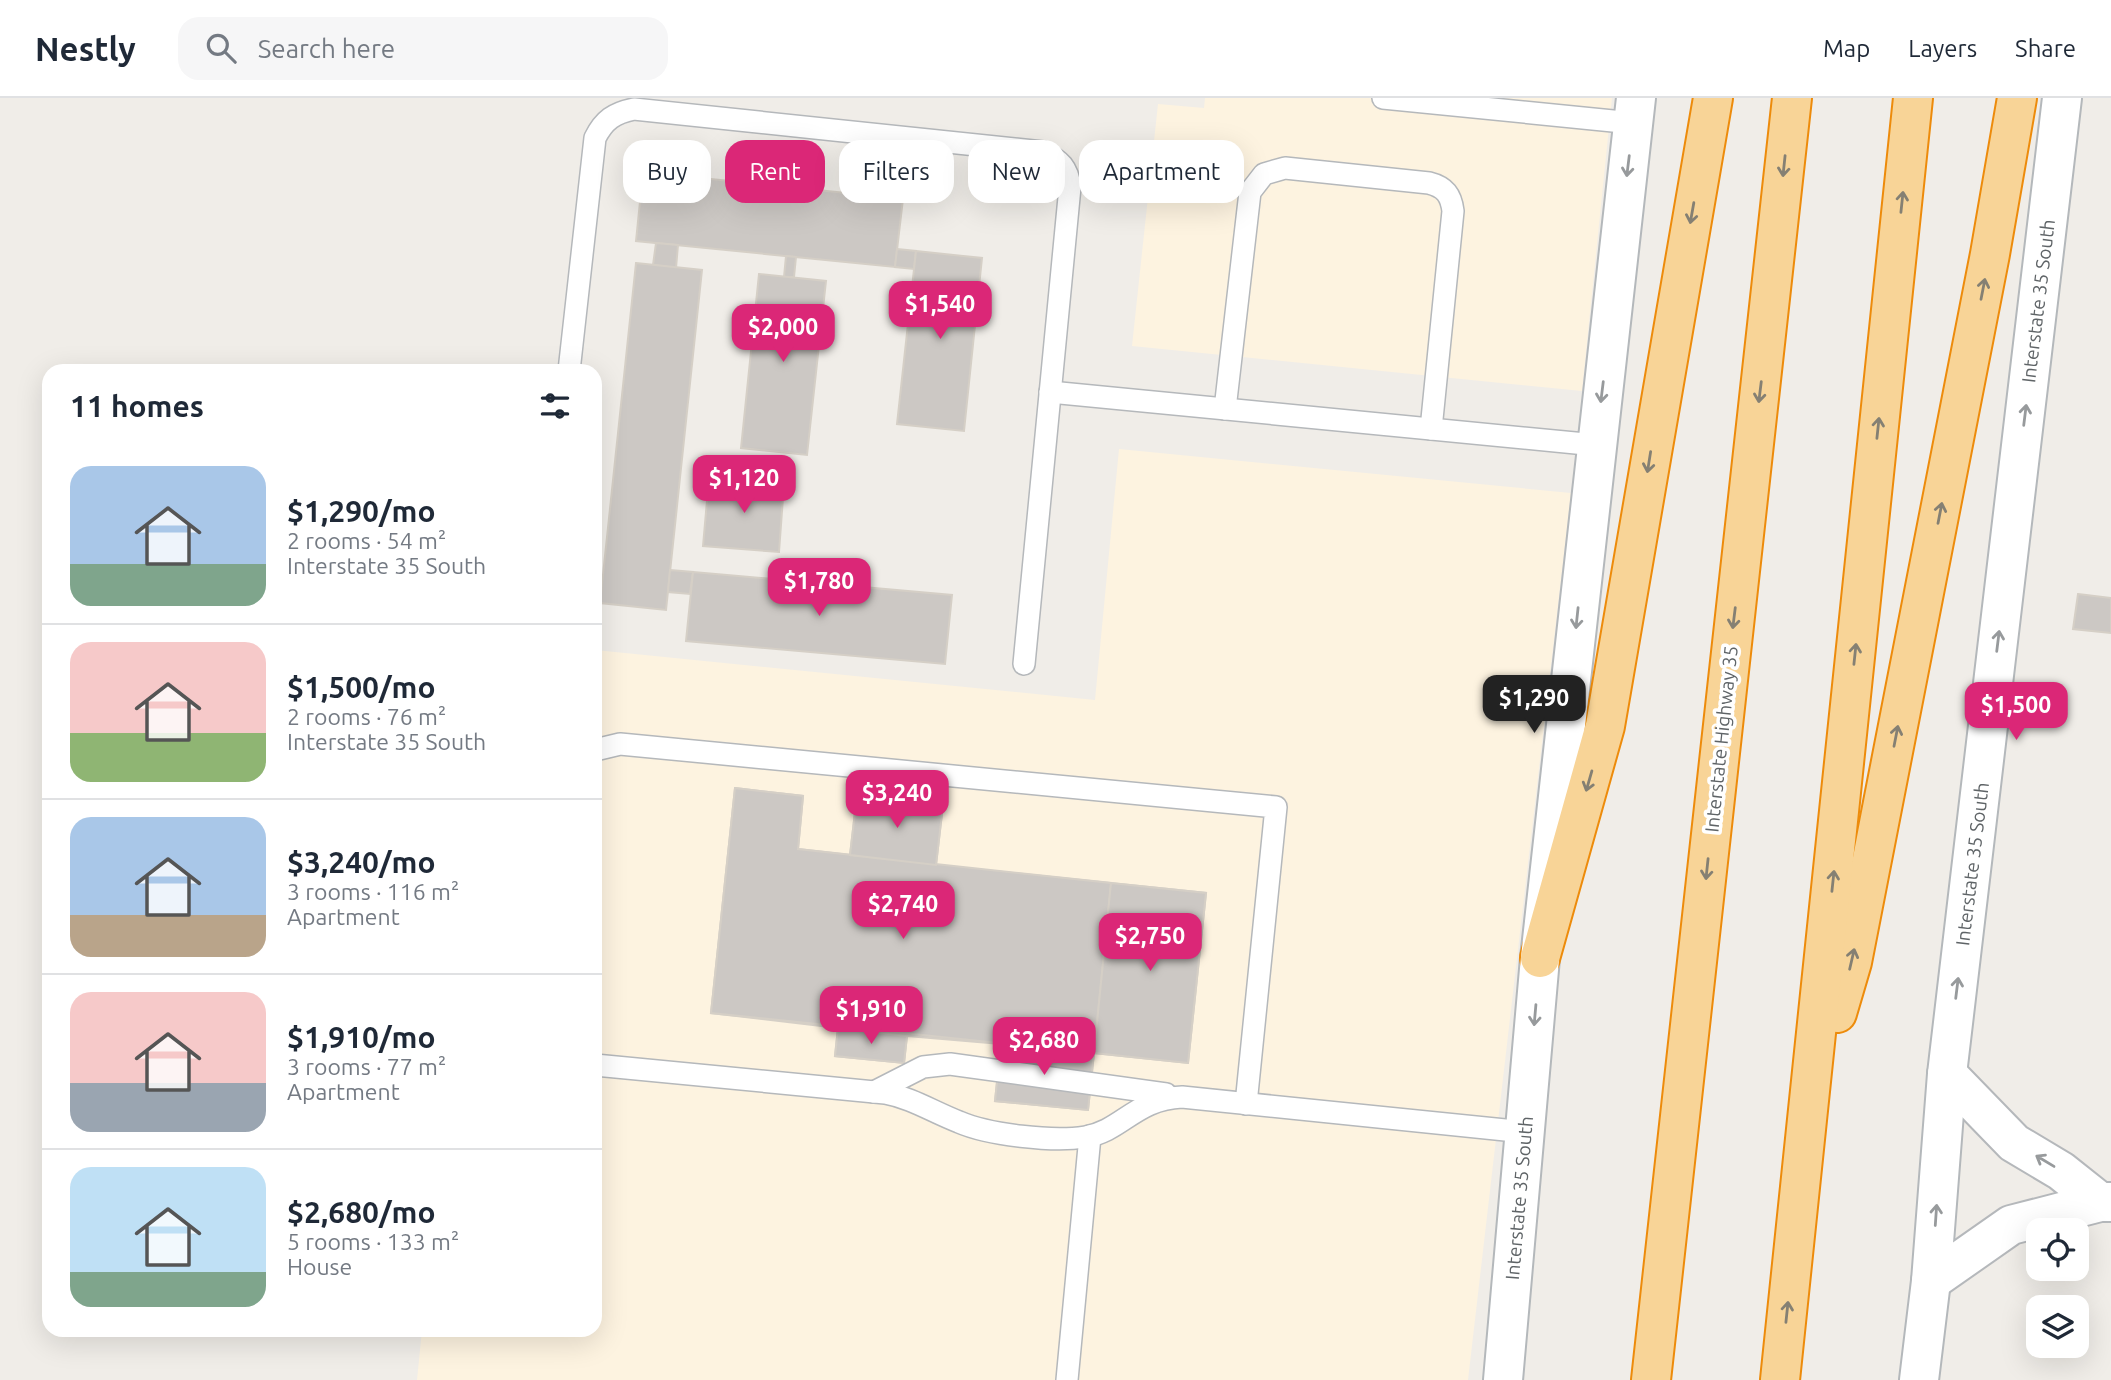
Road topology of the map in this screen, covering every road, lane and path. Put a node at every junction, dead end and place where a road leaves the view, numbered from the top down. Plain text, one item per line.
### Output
1 (1383, 98) edge
2 (1713, 98) edge
3 (1792, 98) edge
4 (1913, 98) edge
5 (2017, 98) edge
6 (2062, 98) edge
7 (1482, 103) edge
8 (1635, 111) edge
9 (570, 364) edge
10 (1050, 392) junction
11 (1225, 409) junction
12 (1431, 429) junction
13 (1596, 445) junction
14 (1024, 664) dead end
15 (602, 748) edge
16 (1540, 958) junction
17 (602, 1066) edge
18 (1947, 1074) junction
19 (874, 1092) junction
20 (1812, 1095) junction
21 (1182, 1097) junction
22 (1246, 1104) junction
23 (1525, 1132) junction
24 (1090, 1136) junction
25 (2105, 1202) edge
26 (1931, 1281) junction
27 (1067, 1380) edge
28 (1503, 1380) edge
29 (1651, 1380) edge
30 (1780, 1380) edge
31 (1919, 1380) edge

1 - 7 lane
2 -> 16 highway
3 -> 29 highway, Interstate Highway 35
20 -> 4 highway
20 -> 5 highway
18 -> 6 main road, Interstate 35 South
7 - 8 lane
8 -> 13 main road, Interstate 35 South
9 - 10 lane
10 - 11 lane
10 - 14 lane
11 - 12 lane
11 - 12 lane
12 - 13 lane
13 -> 16 main road, Interstate 35 South
15 - 22 lane
16 -> 23 main road, Interstate 35 South
17 - 19 lane
25 -> 18 main road
26 -> 18 main road, Interstate 35 South
19 - 21 lane
19 - 24 lane
30 -> 20 highway
21 - 22 lane
21 - 24 lane
22 - 23 lane
23 - 28 main road, Interstate 35 South
24 - 27 lane
25 - 26 main road
26 - 31 main road, Interstate 35 South

